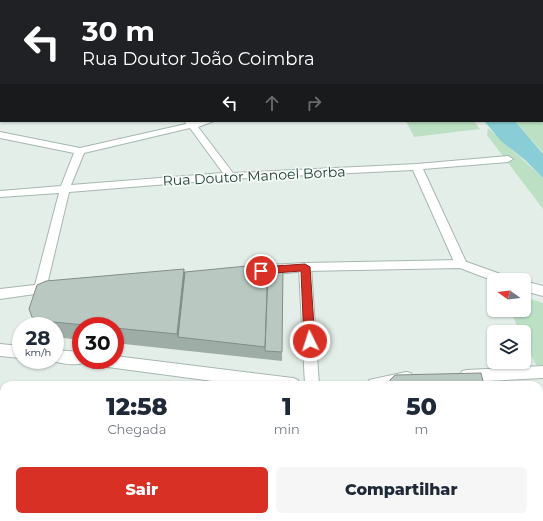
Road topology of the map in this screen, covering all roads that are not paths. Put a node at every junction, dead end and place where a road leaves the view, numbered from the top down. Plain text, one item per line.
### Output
1 (200, 122) edge
2 (190, 123) edge
3 (0, 135) edge
4 (80, 151) junction
5 (508, 159) dead end
6 (418, 167) junction
7 (230, 176) junction
8 (65, 188) junction
9 (0, 194) edge
10 (461, 264) junction
11 (305, 267) junction
12 (251, 272) edge
13 (487, 273) edge
14 (64, 287) edge
15 (531, 288) edge
16 (40, 289) junction
17 (543, 291) edge
18 (0, 294) edge
19 (0, 350) edge
20 (12, 351) edge
21 (124, 363) edge
22 (543, 372) edge
23 (450, 376) edge
24 (419, 378) edge
25 (262, 381) edge
26 (312, 381) edge
27 (389, 381) edge

1 - 2 street
2 - 4 street
2 - 7 street
3 - 4 street
4 - 8 street
5 - 6 street, Rua Doutor Manoel Borba
6 - 7 street, Rua Doutor Manoel Borba
6 - 10 street
7 - 8 street, Rua Doutor Manoel Borba
8 - 9 street, Rua Doutor Manoel Borba
8 - 16 street
10 - 11 street
10 - 13 street
11 - 12 street
11 - 26 street
14 - 16 street
15 - 17 street
16 - 18 street
19 - 20 street
21 - 25 street
22 - 23 street
24 - 27 street

